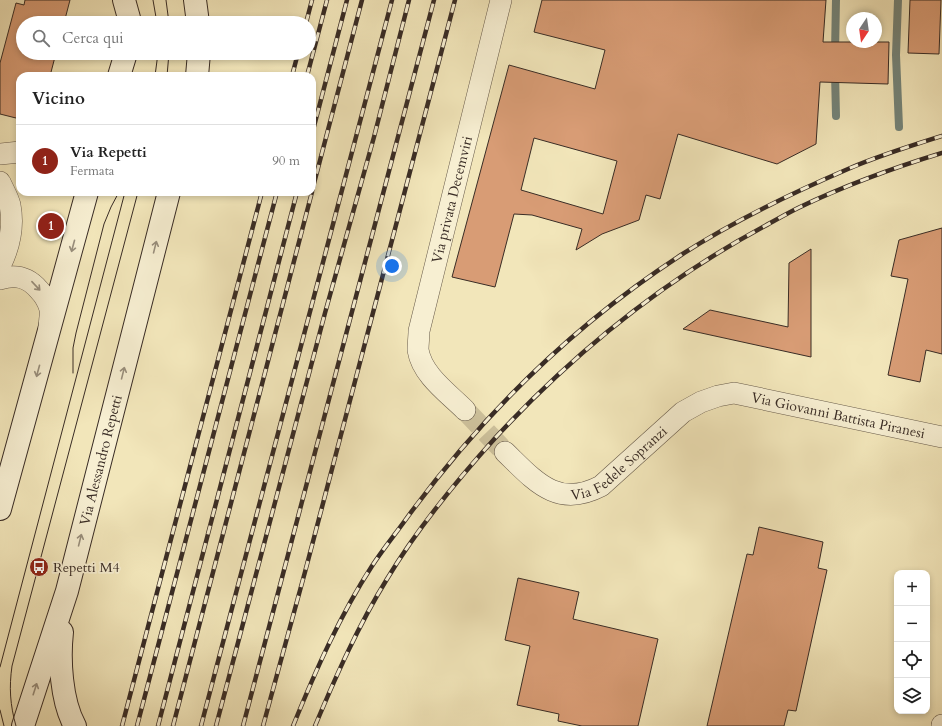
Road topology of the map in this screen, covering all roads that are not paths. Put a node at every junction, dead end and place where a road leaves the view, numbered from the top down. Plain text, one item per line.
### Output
1 (124, 0) edge
2 (195, 0) edge
3 (501, 0) edge
4 (128, 16) edge
5 (197, 16) edge
6 (124, 60) edge
7 (198, 60) edge
8 (121, 72) edge
9 (197, 72) edge
10 (16, 152) edge
11 (0, 154) edge
12 (0, 182) edge
13 (87, 196) edge
14 (168, 196) edge
15 (0, 266) edge
16 (0, 279) edge
17 (48, 334) junction
18 (734, 393) joint
19 (465, 410) tunnel mouth
20 (942, 437) edge
21 (505, 452) tunnel mouth
22 (0, 508) edge
23 (67, 591) junction
24 (23, 726) edge
25 (76, 726) edge

1 - 4 main road
2 - 5 main road
3 - 19 street, Via privata Decemviri
6 - 8 main road
7 - 9 main road
10 - 11 street
12 - 15 street
13 -> 17 main road
23 -> 14 main road, Via Alessandro Repetti
16 -> 17 street
17 -> 22 main road
18 - 20 street, Via Giovanni Battista Piranesi
18 - 21 street, Via Fedele Sopranzi
24 -> 23 main road, Via Alessandro Repetti
23 - 25 main road

